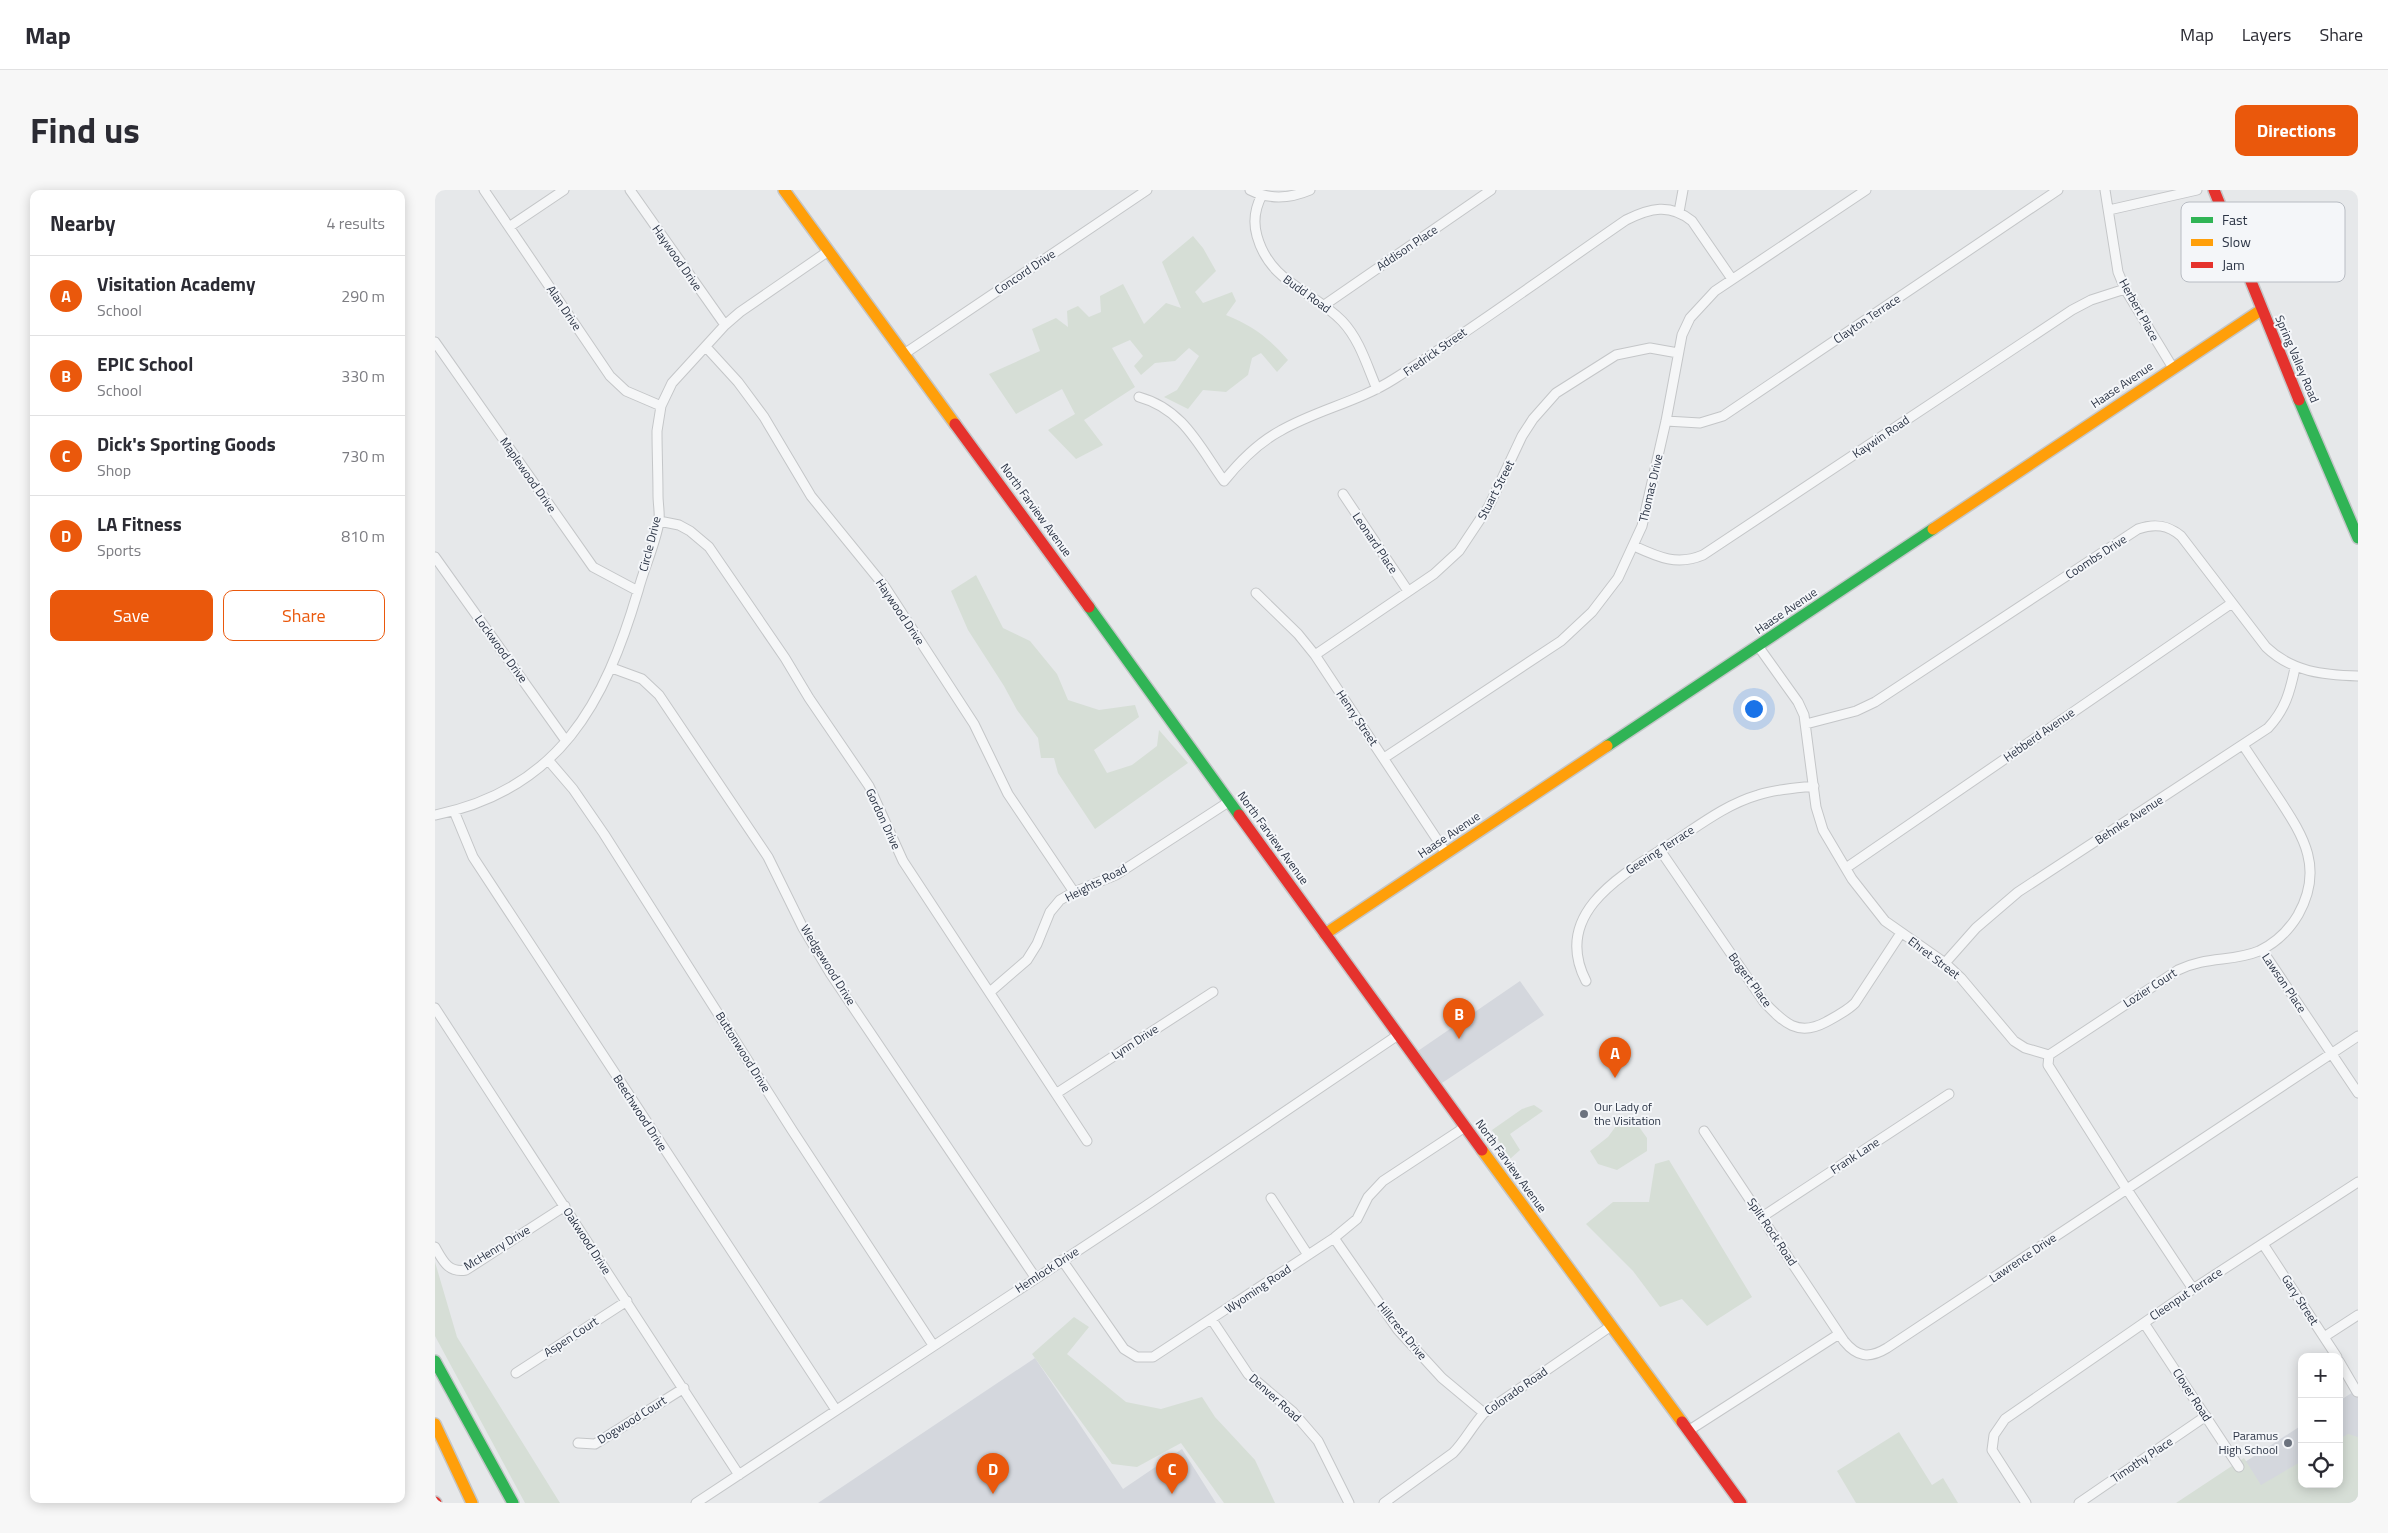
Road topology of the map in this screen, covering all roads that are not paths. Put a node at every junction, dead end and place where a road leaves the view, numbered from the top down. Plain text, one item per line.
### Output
1 (484, 190) edge
2 (564, 190) edge
3 (630, 190) edge
4 (784, 190) edge
5 (1147, 190) edge
6 (1250, 190) edge
7 (1310, 190) edge
8 (1491, 190) edge
9 (1683, 190) edge
10 (1866, 190) edge
11 (2058, 190) edge
12 (2105, 190) edge
13 (2197, 190) edge
14 (2215, 190) edge
15 (1262, 195) junction
16 (2220, 202) edge
17 (2109, 210) junction
18 (1679, 212) junction
19 (509, 227) junction
20 (827, 252) junction
21 (1732, 279) junction
22 (2250, 282) edge
23 (2125, 289) junction
24 (1323, 306) junction
25 (2261, 310) junction
26 (725, 325) junction
27 (435, 342) edge
28 (706, 347) junction
29 (1679, 353) junction
30 (904, 354) junction
31 (2173, 368) junction
32 (1377, 390) junction
33 (1139, 397) dead end
34 (661, 406) junction
35 (1666, 421) junction
36 (1343, 494) dead end
37 (659, 521) junction
38 (2358, 538) edge
39 (1634, 546) junction
40 (435, 557) edge
41 (637, 591) junction
42 (1408, 591) junction
43 (1257, 593) dead end
44 (2232, 603) junction
45 (1758, 646) junction
46 (1315, 655) junction
47 (611, 668) junction
48 (2295, 668) junction
49 (2358, 676) edge
50 (1805, 724) junction
51 (566, 741) junction
52 (2243, 745) junction
53 (1384, 758) junction
54 (549, 761) junction
55 (1814, 786) junction
56 (1230, 801) junction
57 (454, 811) junction
58 (435, 813) edge
59 (1660, 850) junction
60 (1446, 853) junction
61 (1846, 868) junction
62 (1074, 892) junction
63 (1901, 933) junction
64 (1325, 934) junction
65 (2262, 950) junction
66 (1945, 964) junction
67 (1586, 981) dead end
68 (990, 992) junction
69 (1213, 992) dead end
70 (435, 1008) edge
71 (1397, 1035) junction
72 (2358, 1036) edge
73 (2331, 1054) junction
74 (2049, 1055) junction
75 (1057, 1093) junction
76 (2358, 1093) edge
77 (1949, 1094) dead end
78 (1465, 1127) junction
79 (1704, 1131) dead end
80 (1087, 1141) dead end
81 (2358, 1182) edge
82 (2127, 1189) junction
83 (1271, 1198) dead end
84 (565, 1206) junction
85 (1762, 1217) junction
86 (1334, 1238) junction
87 (2263, 1244) junction
88 (435, 1247) edge
89 (1308, 1255) junction
90 (1063, 1260) junction
91 (1035, 1278) junction
92 (2193, 1289) junction
93 (627, 1301) junction
94 (2358, 1315) edge
95 (1212, 1320) junction
96 (2144, 1323) junction
97 (1611, 1326) junction
98 (1839, 1334) junction
99 (2324, 1337) junction
100 (933, 1345) junction
101 (2334, 1353) edge
102 (435, 1361) edge
103 (2343, 1368) edge
104 (516, 1373) dead end
105 (683, 1388) junction
106 (2357, 1392) dead end
107 (835, 1410) junction
108 (1484, 1413) junction
109 (2206, 1416) junction
110 (435, 1424) edge
111 (1688, 1431) junction
112 (578, 1443) dead end
113 (2239, 1468) dead end
114 (739, 1475) junction
115 (471, 1503) edge
116 (513, 1503) edge
117 (696, 1503) edge
118 (1349, 1503) edge
119 (1384, 1503) edge
120 (1741, 1503) edge
121 (2026, 1503) edge
122 (2079, 1503) edge

1 - 19 street, Alan Drive
2 - 19 street
3 - 26 street, Haywood Drive
4 - 20 main road, North Farview Avenue
5 - 30 street, Concord Drive
6 - 15 street
7 - 15 street
8 - 24 street, Addison Place
9 - 18 street
10 - 21 street, Thomas Drive
11 - 35 street, Clayton Terrace
12 - 17 street, Herbert Place
13 - 17 street
14 - 16 main road, Spring Valley Road
15 - 24 street, Budd Road
17 - 23 street, Herbert Place
18 - 21 street
18 - 32 street, Fredrick Street
19 - 34 street, Alan Drive
20 - 26 street, Circle Drive
20 - 30 main road, North Farview Avenue
21 - 29 street, Thomas Drive
22 - 25 main road, Spring Valley Road
23 - 31 street, Herbert Place
23 - 39 street, Kaywin Road
24 - 32 street, Budd Road
25 - 31 main road, Haase Avenue
25 - 38 main road, Spring Valley Road
26 - 28 street, Circle Drive
27 - 41 street, Maplewood Drive
28 - 34 street, Circle Drive
28 - 62 street, Haywood Drive
29 - 35 street, Thomas Drive
29 - 42 street, Stuart Street
30 - 56 main road, North Farview Avenue
31 - 45 main road, Haase Avenue
32 - 33 street, Fredrick Street
34 - 37 street, Circle Drive
35 - 39 street, Thomas Drive
36 - 42 street, Leonard Place
37 - 41 street, Circle Drive
37 - 68 street, Gordon Drive
39 - 53 street, Thomas Drive
40 - 51 street, Lockwood Drive
41 - 47 street, Circle Drive
42 - 46 street, Stuart Street
43 - 46 street, Henry Street
44 - 48 street, Coombs Drive
44 - 50 street, Coombs Drive
44 - 61 street, Hebberd Avenue
45 - 50 street, Ehret Street
45 - 60 main road, Haase Avenue
46 - 53 street, Henry Street
47 - 51 street, Circle Drive
47 - 91 street, Wedgewood Drive
48 - 49 street, Coombs Drive
48 - 52 street, Behnke Avenue
50 - 55 street, Ehret Street
51 - 54 street, Circle Drive
52 - 65 street, Lawson Place
52 - 66 street, Behnke Avenue
53 - 60 street, Henry Street
54 - 57 street, Circle Drive
54 - 100 street, Buttonwood Drive
55 - 59 street, Geering Terrace
55 - 61 street, Ehret Street
56 - 62 street, Heights Road
56 - 64 main road, North Farview Avenue
57 - 58 street, Circle Drive
57 - 107 street, Beechwood Drive
59 - 63 street, Bogert Place
59 - 67 street, Geering Terrace
60 - 64 main road, Haase Avenue
61 - 63 street, Ehret Street
62 - 68 street, Heights Road
63 - 66 street, Ehret Street
64 - 71 main road, North Farview Avenue
65 - 73 street, Lawson Place
65 - 74 street, Lozier Court
66 - 74 street, Ehret Street
68 - 75 street, Gordon Drive
69 - 75 street, Lynn Drive
70 - 84 street, Oakwood Drive
71 - 78 main road, North Farview Avenue
71 - 90 street, Hemlock Drive
72 - 73 street, Lawrence Drive
73 - 76 street, Lawson Place
73 - 82 street, Lawrence Drive
74 - 82 street
75 - 80 street, Gordon Drive
77 - 85 street, Frank Lane
78 - 86 street, Wyoming Road
78 - 97 main road, North Farview Avenue
79 - 85 street, Split Rock Road
81 - 87 street, Cleenput Terrace
82 - 92 street
82 - 98 street, Lawrence Drive
83 - 89 street
84 - 88 street, McHenry Drive
84 - 93 street, Oakwood Drive
85 - 98 street, Split Rock Road
86 - 89 street, Wyoming Road
86 - 108 street, Hillcrest Drive
87 - 92 street, Cleenput Terrace
87 - 99 street, Gary Street
89 - 95 street, Wyoming Road
90 - 91 street, Hemlock Drive
90 - 95 street, Wyoming Road
91 - 100 street, Hemlock Drive
92 - 96 street, Cleenput Terrace
93 - 104 street, Aspen Court
93 - 105 street, Oakwood Drive
94 - 99 street
95 - 118 street, Denver Road
96 - 109 street, Clover Road
96 - 121 street, Cleenput Terrace
97 - 108 street, Colorado Road
97 - 111 main road, North Farview Avenue
98 - 111 street
99 - 101 street, Gary Street
100 - 107 street, Hemlock Drive
102 - 116 main road
103 - 106 street
105 - 112 street, Dogwood Court
105 - 114 street, Oakwood Drive
107 - 114 street, Hemlock Drive
108 - 119 street, Colorado Road
109 - 113 street, Clover Road
109 - 122 street, Timothy Place
110 - 115 main road
111 - 120 main road, North Farview Avenue
114 - 117 street, Hemlock Drive

